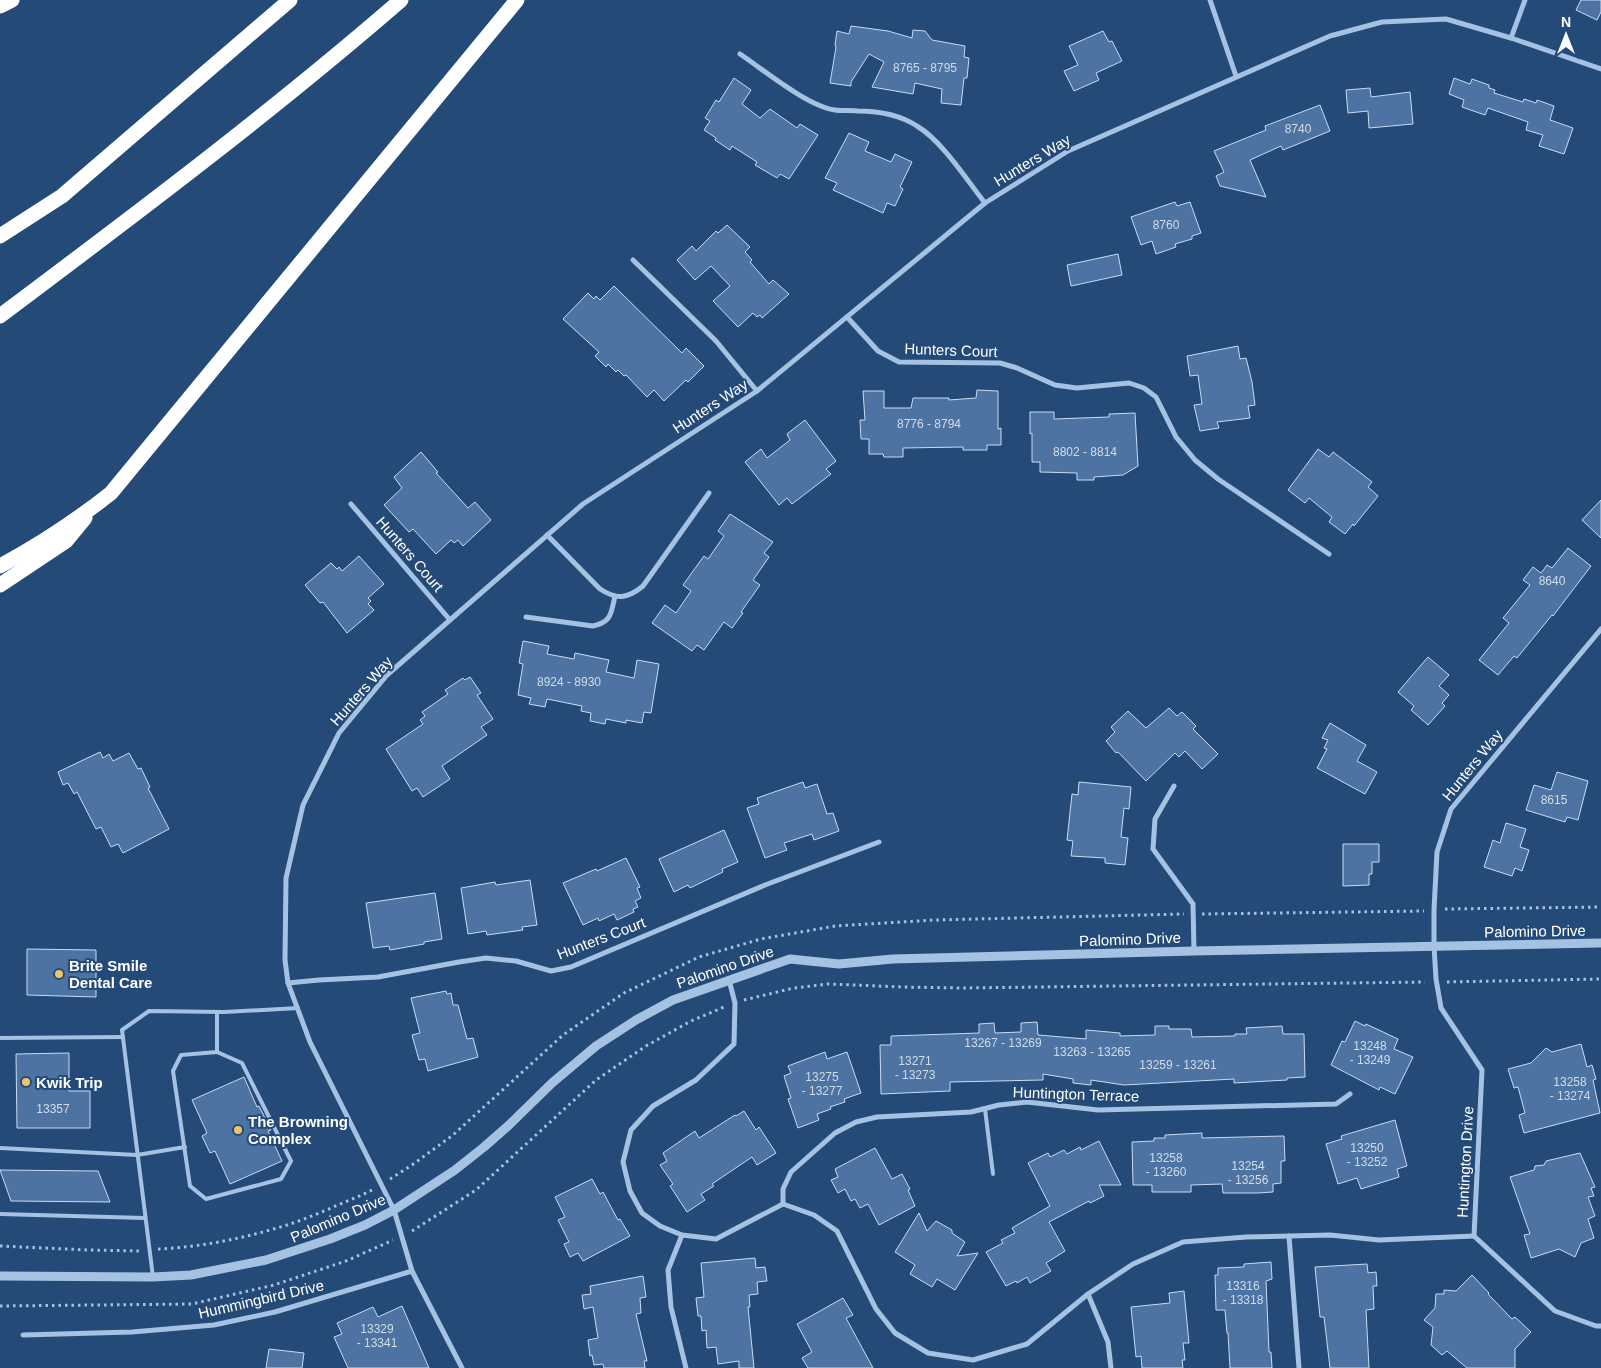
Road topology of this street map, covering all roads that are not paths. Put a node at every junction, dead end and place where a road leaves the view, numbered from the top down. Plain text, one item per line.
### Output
1 (12, 0) edge
2 (290, 0) edge
3 (401, 0) edge
4 (517, 0) edge
5 (1210, 0) edge
6 (1525, 0) edge
7 (0, 6) edge
8 (1511, 38) junction
9 (740, 54) dead end
10 (1601, 68) edge
11 (1236, 76) junction
12 (985, 203) junction
13 (0, 236) edge
14 (633, 260) dead end
15 (0, 316) edge
16 (847, 316) junction
17 (757, 391) junction
18 (710, 494) dead end
19 (351, 504) dead end
20 (95, 506) junction
21 (547, 535) junction
22 (1329, 554) dead end
23 (0, 566) edge
24 (0, 585) edge
25 (615, 596) junction
26 (526, 617) dead end
27 (450, 620) junction
28 (1601, 629) edge
29 (1174, 786) dead end
30 (879, 842) dead end
31 (1601, 943) edge
32 (1434, 946) junction
33 (1194, 950) junction
34 (728, 980) junction
35 (288, 983) junction
36 (298, 1008) junction
37 (217, 1012) junction
38 (123, 1037) junction
39 (0, 1038) edge
40 (217, 1052) junction
41 (1350, 1094) dead end
42 (985, 1109) junction
43 (184, 1147) junction
44 (0, 1148) edge
45 (137, 1155) junction
46 (994, 1174) dead end
47 (783, 1204) junction
48 (394, 1210) junction
49 (0, 1214) edge
50 (145, 1218) junction
51 (682, 1235) junction
52 (1289, 1236) junction
53 (1474, 1236) junction
54 (412, 1271) junction
55 (0, 1276) edge
56 (153, 1277) junction
57 (1088, 1294) junction
58 (1601, 1326) edge
59 (23, 1335) dead end
60 (462, 1368) edge
61 (686, 1368) edge
62 (1112, 1368) edge
63 (1299, 1368) edge

1 - 7 highway
2 - 13 highway
3 - 15 highway
4 - 20 highway
5 - 11 street
6 - 8 street
8 - 10 street, Hunters Way
8 - 11 street, Hunters Way
9 - 12 street
11 - 12 street, Hunters Way
12 - 16 street, Hunters Way
14 - 17 street
16 - 17 street, Hunters Way
16 - 22 street, Hunters Court
17 - 21 street, Hunters Way
18 - 25 street
19 - 27 street, Hunters Court
20 - 23 highway
20 - 24 highway
21 - 25 street
21 - 27 street, Hunters Way
25 - 26 street
27 - 35 street, Hunters Way
28 - 32 street, Hunters Way
29 - 33 street
30 - 35 street, Hunters Court
31 - 32 street, Palomino Drive
32 - 33 street, Palomino Drive
32 - 53 street, Huntington Drive
33 - 34 street, Palomino Drive
34 - 48 street, Palomino Drive
34 - 51 street
35 - 36 street, Hunters Way
36 - 37 lane
36 - 48 street, Hunters Way
37 - 38 lane
37 - 40 lane
38 - 39 lane
38 - 45 lane
40 - 43 lane
40 - 43 lane
41 - 42 street, Huntington Terrace
42 - 46 lane
42 - 47 street, Huntington Terrace
43 - 45 lane
44 - 45 lane
45 - 50 lane
47 - 51 street
47 - 57 street, Huntington Drive
48 - 54 street
48 - 56 street, Palomino Drive
49 - 50 lane
50 - 56 lane
51 - 61 street
52 - 53 street, Huntington Drive
52 - 57 street, Huntington Drive
52 - 63 street
53 - 58 street
54 - 59 street, Hummingbird Drive
54 - 60 street
55 - 56 street, Palomino Drive
57 - 62 street

